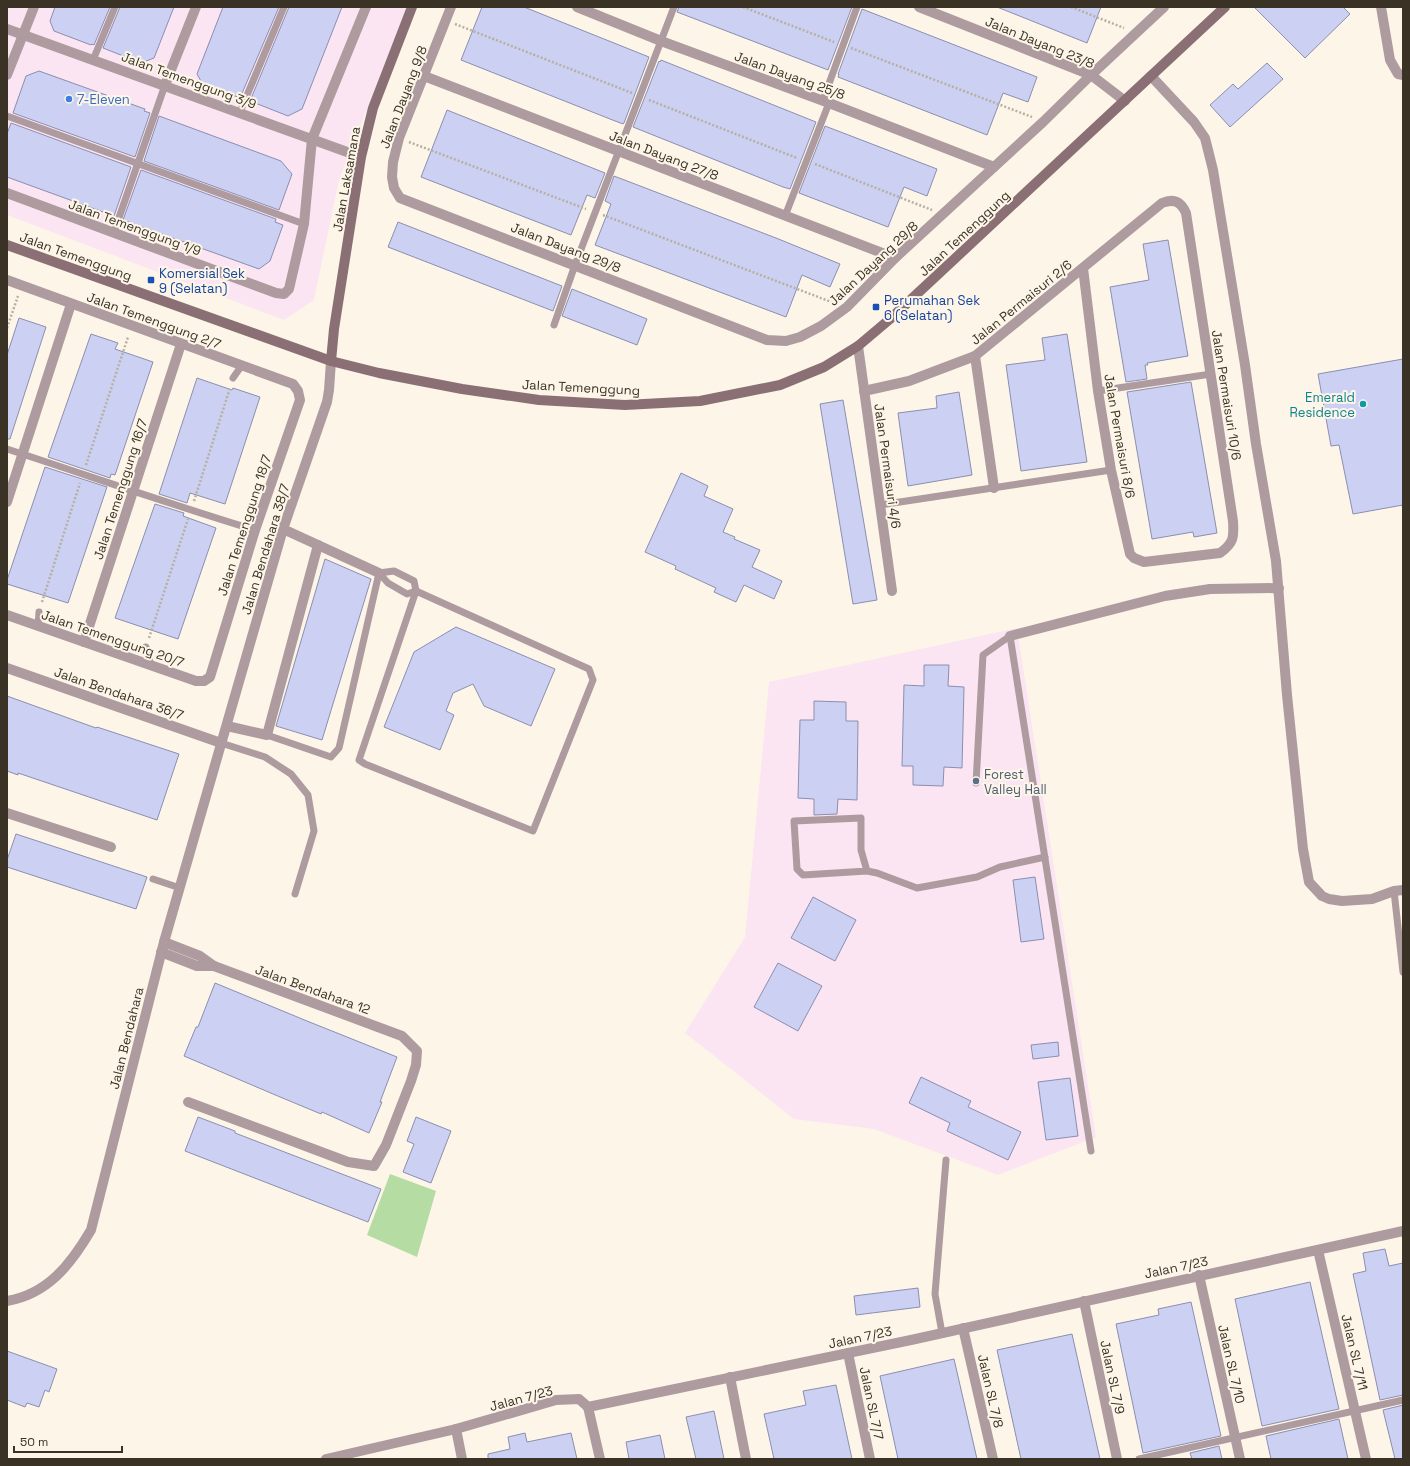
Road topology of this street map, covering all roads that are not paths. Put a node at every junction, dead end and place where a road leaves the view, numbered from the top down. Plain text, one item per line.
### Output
1 (34, 7) edge
2 (115, 7) edge
3 (196, 7) edge
4 (284, 7) edge
5 (366, 7) edge
6 (412, 7) edge
7 (451, 7) edge
8 (577, 7) edge
9 (674, 7) edge
10 (857, 7) edge
11 (919, 7) edge
12 (1164, 7) edge
13 (1225, 7) edge
14 (1381, 7) edge
15 (7, 29) edge
16 (23, 35) junction
17 (661, 41) junction
18 (93, 60) junction
19 (7, 75) edge
20 (1091, 75) junction
21 (1403, 75) edge
22 (424, 76) junction
23 (1151, 76) junction
24 (165, 86) junction
25 (1125, 101) junction
26 (826, 102) junction
27 (240, 112) junction
28 (7, 116) edge
29 (312, 139) junction
30 (618, 152) junction
31 (361, 157) junction
32 (137, 164) junction
33 (994, 167) junction
34 (7, 193) edge
35 (400, 198) joint
36 (1176, 201) joint
37 (785, 216) junction
38 (304, 224) junction
39 (114, 232) junction
40 (7, 245) edge
41 (895, 258) junction
42 (575, 265) junction
43 (1082, 268) junction
44 (7, 280) edge
45 (71, 304) junction
46 (554, 325) dead end
47 (180, 344) junction
48 (858, 346) junction
49 (975, 356) junction
50 (331, 362) junction
51 (242, 365) junction
52 (1211, 374) junction
53 (233, 378) dead end
54 (293, 384) joint
55 (864, 391) junction
56 (1098, 391) junction
57 (7, 449) edge
58 (22, 454) junction
59 (1111, 470) junction
60 (994, 488) junction
61 (133, 490) junction
62 (7, 502) edge
63 (880, 505) junction
64 (283, 529) junction
65 (255, 530) junction
66 (318, 545) junction
67 (1181, 559) joint
68 (379, 573) junction
69 (1279, 588) junction
70 (416, 591) junction
71 (892, 591) dead end
72 (39, 612) dead end
73 (7, 615) edge
74 (38, 626) junction
75 (1010, 636) junction
76 (84, 642) junction
77 (146, 647) dead end
78 (151, 666) junction
79 (7, 668) edge
80 (210, 677) joint
81 (227, 726) junction
82 (267, 736) junction
83 (221, 743) junction
84 (976, 783) dead end
85 (7, 813) edge
86 (111, 847) dead end
87 (1045, 857) junction
88 (867, 870) junction
89 (153, 879) dead end
90 (180, 888) junction
91 (1399, 891) edge
92 (295, 894) dead end
93 (162, 947) junction
94 (1403, 972) edge
95 (188, 1102) dead end
96 (1092, 1151) dead end
97 (946, 1160) dead end
98 (1403, 1230) edge
99 (1318, 1250) junction
100 (1199, 1275) junction
101 (7, 1301) edge
102 (1084, 1301) junction
103 (963, 1328) junction
104 (942, 1333) junction
105 (848, 1353) junction
106 (730, 1377) junction
107 (1403, 1400) edge
108 (588, 1407) junction
109 (1355, 1411) junction
110 (456, 1429) junction
111 (1235, 1438) junction
112 (328, 1459) edge
113 (462, 1459) edge
114 (600, 1459) edge
115 (746, 1459) edge
116 (870, 1459) edge
117 (993, 1459) edge
118 (1117, 1459) edge
119 (1138, 1459) edge
120 (1240, 1459) edge
121 (1366, 1459) edge

1 - 16 street
2 - 18 lane
3 - 24 street
4 - 27 lane
5 - 29 street
6 - 31 street, Jalan Laksamana
7 - 22 street, Jalan Dayang 9/8
8 - 17 street, Jalan Dayang 25/8
9 - 17 lane
10 - 26 lane
11 - 20 street, Jalan Dayang 23/8
12 - 20 street, Jalan Dayang 29/8
13 - 23 street, Jalan Temenggung
14 - 21 street
15 - 16 street, Jalan Temenggung 3/9
16 - 18 street, Jalan Temenggung 3/9
16 - 19 street
17 - 26 street, Jalan Dayang 25/8
17 - 30 lane
18 - 24 street, Jalan Temenggung 3/9
20 - 25 street, Jalan Dayang 23/8
20 - 33 street, Jalan Dayang 29/8
22 - 30 street, Jalan Dayang 27/8
22 - 35 street, Jalan Dayang 9/8
23 - 25 street, Jalan Temenggung
23 - 69 street
24 - 27 street, Jalan Temenggung 3/9
24 - 32 lane
25 - 48 street, Jalan Temenggung
26 - 33 street, Jalan Dayang 25/8
26 - 37 lane
27 - 29 street, Jalan Temenggung 3/9
28 - 32 lane
29 - 31 street, Jalan Temenggung 3/9
29 - 38 street
30 - 37 street, Jalan Dayang 27/8
30 - 42 lane
31 - 50 street, Jalan Laksamana
32 - 38 lane
32 - 39 lane
33 - 41 street, Jalan Dayang 29/8
34 - 39 street, Jalan Temenggung 1/9
35 - 42 street, Jalan Dayang 29/8
36 - 43 street, Jalan Permaisuri 2/6
36 - 52 street, Jalan Permaisuri 10/6
37 - 41 street, Jalan Dayang 27/8
38 - 39 street, Jalan Temenggung 1/9
40 - 50 street, Jalan Temenggung
41 - 42 street, Jalan Dayang 29/8
42 - 46 lane
43 - 49 street, Jalan Permaisuri 2/6
43 - 56 street, Jalan Permaisuri 8/6
44 - 45 street, Jalan Temenggung 2/7
45 - 47 street, Jalan Temenggung 2/7
45 - 58 street
47 - 51 street, Jalan Temenggung 2/7
47 - 61 street, Jalan Temenggung 16/7
48 - 50 street, Jalan Temenggung
48 - 55 street, Jalan Permaisuri 4/6
49 - 55 street, Jalan Permaisuri 2/6
49 - 60 street
50 - 64 street, Jalan Bendahara 38/7
51 - 53 lane
51 - 54 street, Jalan Temenggung 2/7
52 - 56 lane
52 - 67 street, Jalan Permaisuri 10/6
54 - 65 street, Jalan Temenggung 18/7
55 - 63 street, Jalan Permaisuri 4/6
56 - 59 street, Jalan Permaisuri 8/6
57 - 58 lane
58 - 61 lane
58 - 62 street
59 - 60 lane
59 - 67 street, Jalan Permaisuri 8/6
60 - 63 lane
61 - 65 lane
61 - 76 street, Jalan Temenggung 16/7
63 - 71 street, Jalan Permaisuri 4/6
64 - 66 street
64 - 81 street, Jalan Bendahara 38/7
65 - 80 street, Jalan Temenggung 18/7
66 - 68 street
66 - 82 street
68 - 70 lane
68 - 70 lane
68 - 82 lane
69 - 75 street
69 - 91 street
70 - 70 lane
72 - 74 lane
73 - 74 street, Jalan Temenggung 20/7
74 - 76 street, Jalan Temenggung 20/7
75 - 84 lane
75 - 87 lane
76 - 78 street, Jalan Temenggung 20/7
77 - 78 lane
78 - 80 street, Jalan Temenggung 20/7
79 - 83 street, Jalan Bendahara 36/7
81 - 82 street
81 - 83 street, Jalan Bendahara 38/7
83 - 90 street, Jalan Bendahara
83 - 92 lane
85 - 86 street
87 - 88 lane
87 - 96 lane
88 - 88 lane
89 - 90 lane
90 - 93 street, Jalan Bendahara
91 - 94 lane
93 - 95 street, Jalan Bendahara 12
93 - 101 street, Jalan Bendahara
97 - 104 lane
98 - 99 street, Jalan 7/23
99 - 100 street, Jalan 7/23
99 - 109 street, Jalan SL 7/11
100 - 102 street, Jalan 7/23
100 - 111 street, Jalan SL 7/10
102 - 103 street, Jalan 7/23
102 - 118 street, Jalan SL 7/9
103 - 104 street, Jalan 7/23
103 - 117 street, Jalan SL 7/8
104 - 105 street, Jalan 7/23
105 - 106 street, Jalan 7/23
105 - 116 street, Jalan SL 7/7
106 - 108 street, Jalan 7/23
106 - 115 street
107 - 109 lane
108 - 110 street, Jalan 7/23
108 - 114 street
109 - 111 lane
109 - 121 street, Jalan SL 7/11
110 - 112 street, Jalan 7/23
110 - 113 street
111 - 119 lane
111 - 120 street, Jalan SL 7/10

